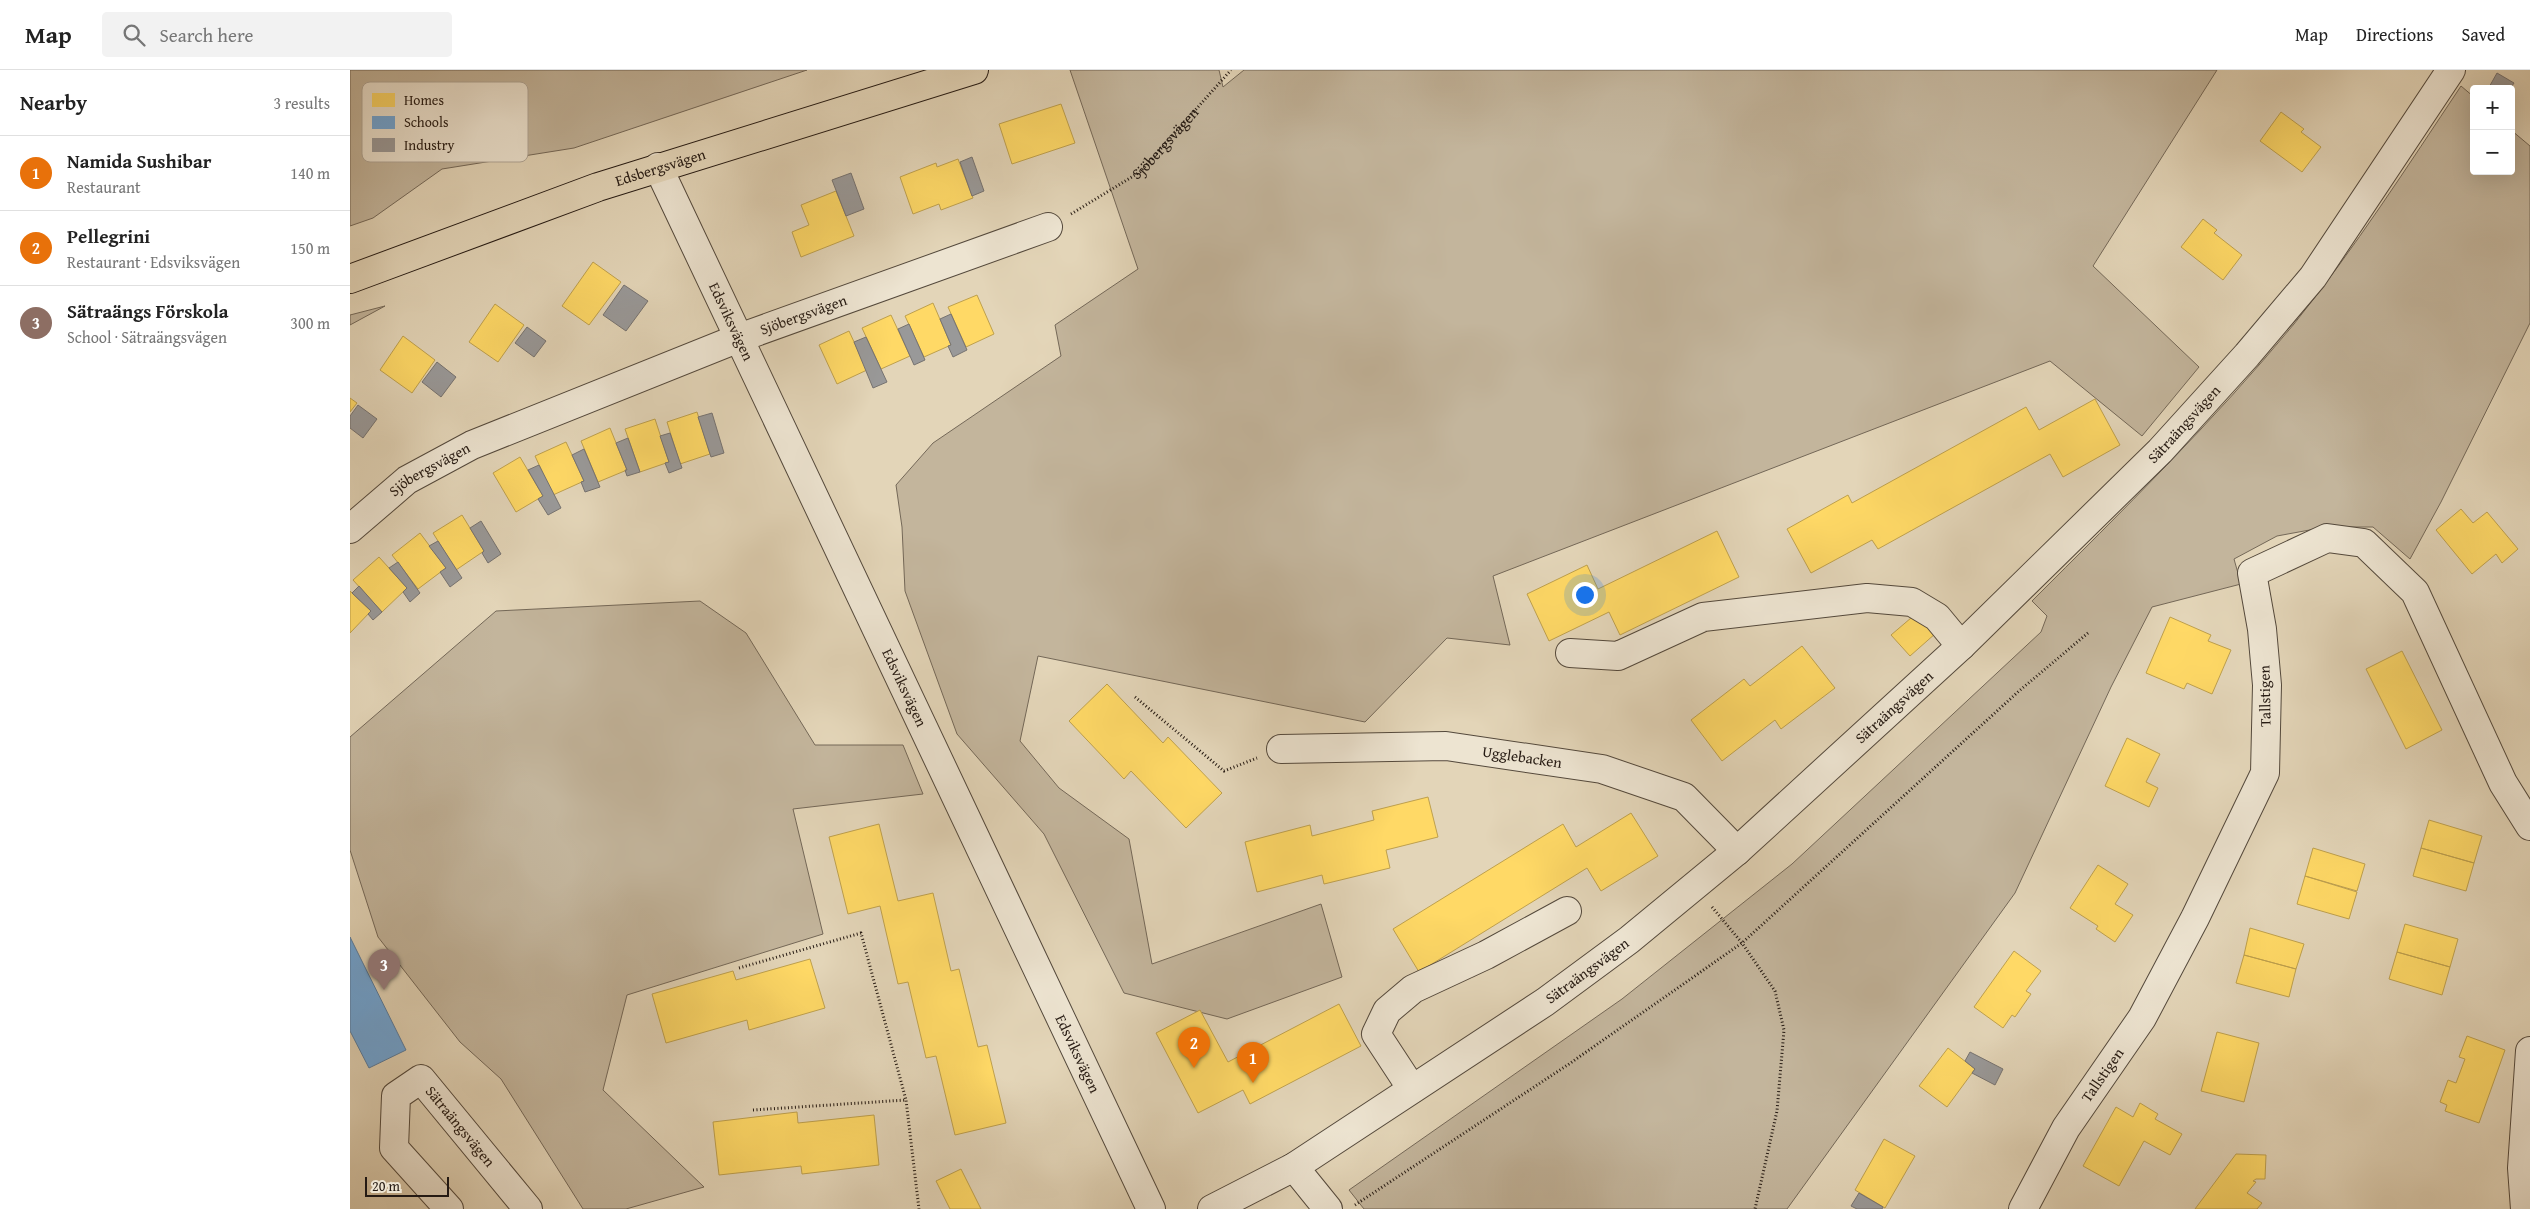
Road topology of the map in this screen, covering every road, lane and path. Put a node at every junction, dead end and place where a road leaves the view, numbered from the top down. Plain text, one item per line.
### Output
1 (974, 70) edge
2 (1231, 70) edge
3 (2451, 70) edge
4 (658, 167) junction
5 (1048, 227) joint
6 (350, 279) edge
7 (739, 338) junction
8 (350, 528) edge
9 (2088, 633) dead end
10 (1961, 646) junction
11 (1570, 653) dead end
12 (1135, 697) dead end
13 (1281, 749) joint
14 (2530, 826) edge
15 (1737, 851) junction
16 (1694, 886) junction
17 (1567, 911) dead end
18 (1742, 943) junction
19 (739, 968) dead end
20 (2530, 1051) edge
21 (1412, 1089) junction
22 (906, 1100) junction
23 (753, 1110) dead end
24 (1294, 1167) junction
25 (449, 1209) edge
26 (528, 1209) edge
27 (919, 1209) edge
28 (1151, 1209) edge
29 (1212, 1209) edge
30 (1328, 1209) edge
31 (1348, 1209) edge
32 (1755, 1209) edge
33 (2023, 1209) edge
34 (2525, 1209) edge

1 - 4 main road, Edsbergsvägen
2 - 5 path, Sjöbergsvägen
3 - 10 street, Sätraängsvägen
4 - 6 main road, Edsbergsvägen
4 - 7 street, Edsviksvägen
5 - 7 street, Sjöbergsvägen
7 - 8 street, Sjöbergsvägen
7 - 28 street, Edsviksvägen
9 - 18 path
10 - 11 street
10 - 15 street, Sätraängsvägen
12 - 13 path
13 - 15 street, Ugglebacken
14 - 33 street, Tallstigen
15 - 16 street, Sätraängsvägen
16 - 18 path
16 - 21 street, Sätraängsvägen
17 - 21 street
18 - 31 path
18 - 32 path
19 - 22 path
20 - 34 street
21 - 24 street, Sätraängsvägen
22 - 23 path
22 - 27 path
24 - 29 street, Sätraängsvägen
24 - 30 street
25 - 26 street, Sätraängsvägen

